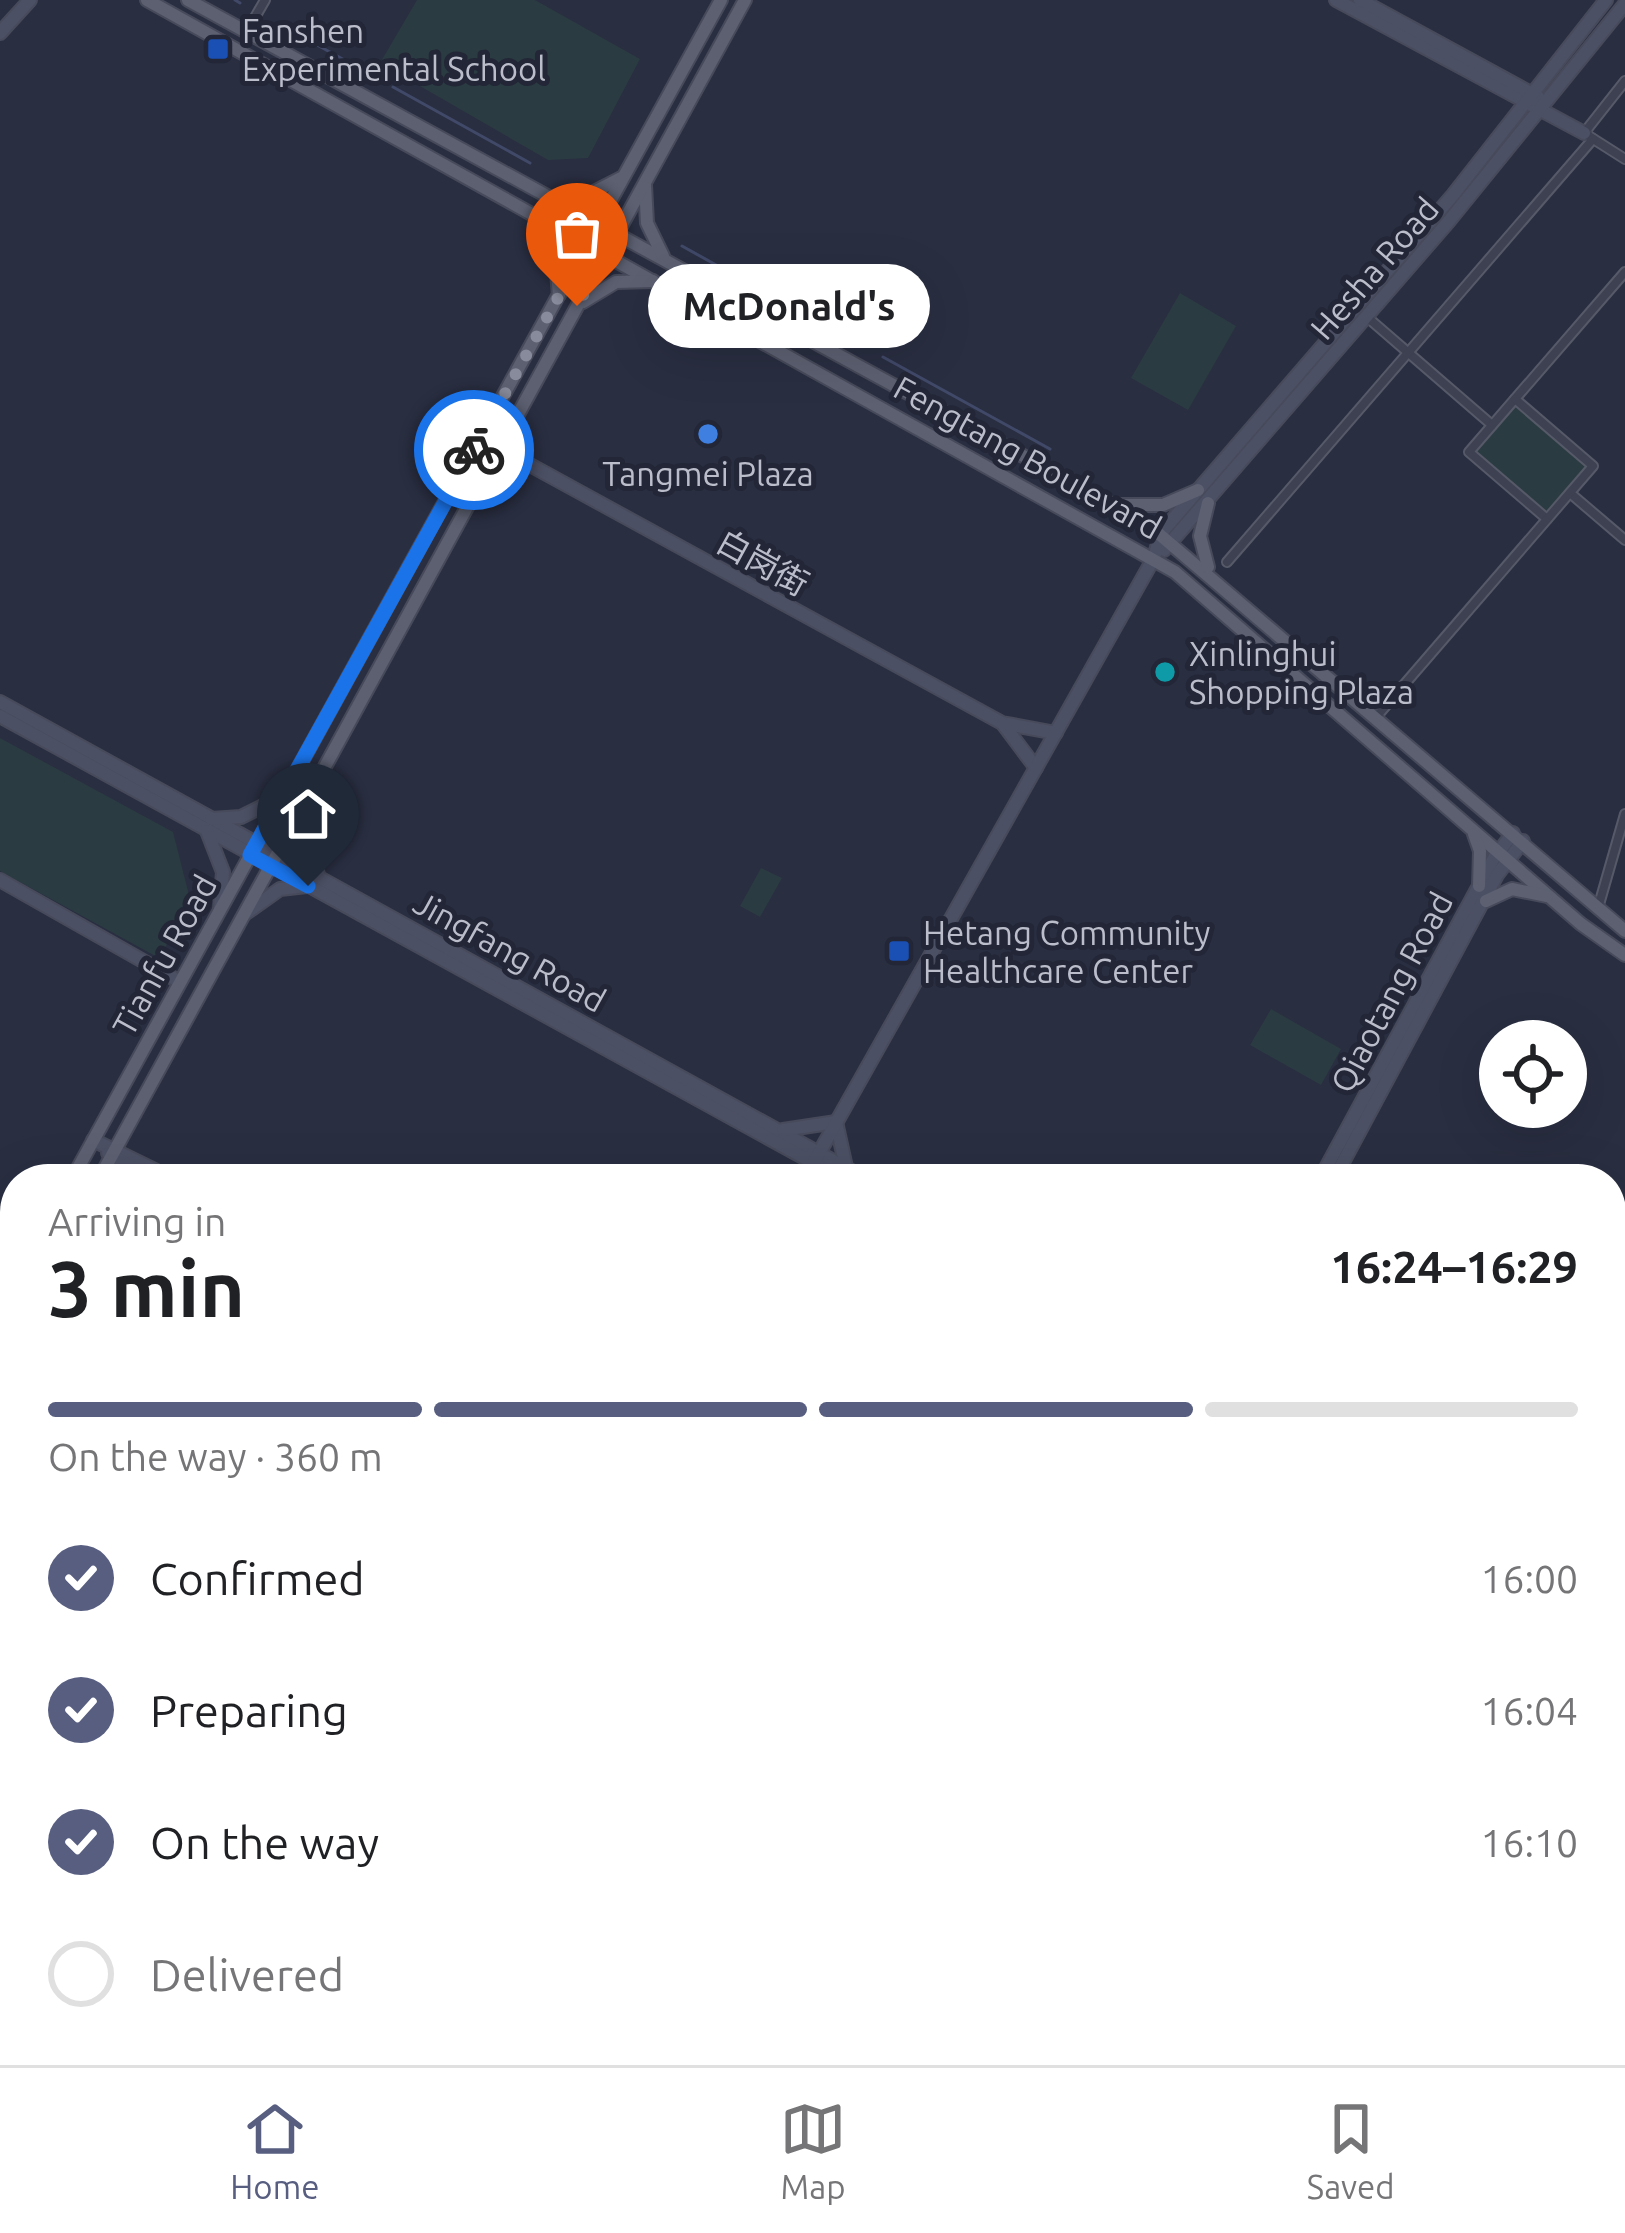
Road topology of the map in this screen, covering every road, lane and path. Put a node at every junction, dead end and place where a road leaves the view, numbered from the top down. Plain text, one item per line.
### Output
1 (30, 0) edge
2 (147, 0) edge
3 (188, 0) edge
4 (265, 0) edge
5 (722, 0) edge
6 (745, 0) edge
7 (1336, 0) edge
8 (1360, 0) edge
9 (1606, 0) edge
10 (1625, 4) edge
11 (0, 33) edge
12 (246, 33) junction
13 (1625, 81) edge
14 (1529, 98) junction
15 (1544, 107) junction
16 (1589, 136) junction
17 (1625, 159) edge
18 (627, 173) junction
19 (645, 181) junction
20 (545, 198) junction
21 (532, 214) junction
22 (598, 225) junction
23 (616, 235) junction
24 (588, 244) junction
25 (606, 253) junction
26 (679, 268) junction
27 (1625, 272) edge
28 (663, 284) junction
29 (560, 296) junction
30 (577, 306) junction
31 (1367, 317) junction
32 (1408, 353) junction
33 (1515, 399) junction
34 (1492, 425) junction
35 (499, 448) junction
36 (1198, 490) junction
37 (1570, 493) junction
38 (1208, 503) junction
39 (1118, 505) junction
40 (1547, 519) junction
41 (1161, 533) junction
42 (1625, 540) edge
43 (1174, 542) junction
44 (1154, 558) junction
45 (1227, 562) dead end
46 (1215, 578) junction
47 (0, 702) edge
48 (0, 716) edge
49 (1377, 716) junction
50 (1002, 723) junction
51 (1056, 733) junction
52 (1036, 768) junction
53 (283, 796) junction
54 (304, 806) junction
55 (1625, 814) edge
56 (1467, 823) junction
57 (209, 825) junction
58 (1518, 837) junction
59 (253, 849) junction
60 (1503, 855) junction
61 (274, 861) junction
62 (0, 880) edge
63 (322, 880) junction
64 (308, 886) junction
65 (1479, 886) junction
66 (1551, 897) junction
67 (1486, 901) junction
68 (220, 910) junction
69 (1598, 910) junction
70 (245, 913) junction
71 (1625, 931) edge
72 (1625, 955) edge
73 (180, 982) junction
74 (836, 1122) junction
75 (779, 1130) junction
76 (93, 1140) junction
77 (114, 1152) junction
78 (817, 1157) junction
79 (80, 1164) edge
80 (107, 1164) edge
81 (131, 1164) edge
82 (140, 1164) edge
83 (829, 1164) edge
84 (843, 1164) edge
85 (1328, 1164) edge
86 (1342, 1164) edge

1 - 11 street
2 - 21 main road, Fengtang Boulevard
3 - 12 main road, Fengtang Boulevard
4 - 12 street
5 - 18 main road, Tianfu Road
6 - 19 main road, Tianfu Road
7 - 14 street
8 - 14 street
9 - 14 street, Hesha Road
10 - 15 street, Hesha Road
12 - 20 main road, Fengtang Boulevard
13 - 16 street
14 - 15 street
14 - 36 street, Hesha Road
15 - 16 street
15 - 31 street, Hesha Road
16 - 17 street
16 - 32 street
18 - 20 main road
18 - 22 main road, Tianfu Road
19 - 23 main road, Tianfu Road
19 - 26 main road
20 - 22 main road, Fengtang Boulevard
21 - 24 main road, Fengtang Boulevard
21 - 29 main road
22 - 23 main road, Fengtang Boulevard
22 - 24 main road, Tianfu Road
23 - 25 main road, Tianfu Road
23 - 26 main road, Fengtang Boulevard
24 - 25 main road, Fengtang Boulevard
24 - 29 main road, Tianfu Road
25 - 28 main road, Fengtang Boulevard
25 - 30 main road, Tianfu Road
26 - 39 main road, Fengtang Boulevard
27 - 33 street
28 - 30 main road
28 - 44 main road, Fengtang Boulevard
29 - 53 main road, Tianfu Road
30 - 35 main road, Tianfu Road
31 - 32 street
31 - 38 street, Hesha Road
32 - 34 street
32 - 45 street
33 - 34 street
33 - 37 street
34 - 40 street
35 - 50 street, 白岗街
35 - 54 main road, Tianfu Road
36 - 39 main road
36 - 41 street, Hesha Road
37 - 40 street
37 - 42 street
38 - 43 street, Hesha Road
38 - 46 main road
39 - 41 main road, Fengtang Boulevard
40 - 49 street
41 - 43 main road, Fengtang Boulevard
41 - 44 street, Hesha Road
43 - 44 street, Hesha Road
43 - 46 main road, Fengtang Boulevard
44 - 51 street, Hesha Road
44 - 56 main road, Fengtang Boulevard
46 - 49 main road, Fengtang Boulevard
47 - 57 street, Jingfang Road
48 - 57 street, Jingfang Road
49 - 58 main road, Fengtang Boulevard
50 - 51 street
50 - 52 street
51 - 52 street, Hesha Road
52 - 74 street, Hesha Road
53 - 57 street
53 - 59 main road, Tianfu Road
54 - 61 main road, Tianfu Road
54 - 63 street
55 - 69 street
56 - 60 main road, Fengtang Boulevard
56 - 65 main road
57 - 59 street, Jingfang Road
57 - 68 street
58 - 60 street, Qiaotang Road
58 - 69 main road, Fengtang Boulevard
59 - 61 street, Jingfang Road
59 - 68 main road, Tianfu Road
60 - 65 street, Qiaotang Road
60 - 66 main road, Fengtang Boulevard
60 - 67 street, Qiaotang Road
61 - 63 street, Jingfang Road
61 - 64 street, Jingfang Road
61 - 70 main road, Tianfu Road
62 - 73 street
63 - 75 street, Jingfang Road
64 - 70 street
64 - 78 street, Jingfang Road
65 - 85 street, Qiaotang Road
66 - 67 main road
66 - 72 main road, Fengtang Boulevard
67 - 86 street, Qiaotang Road
68 - 73 main road, Tianfu Road
69 - 71 main road, Fengtang Boulevard
70 - 77 main road, Tianfu Road
73 - 76 main road, Tianfu Road
74 - 75 street
74 - 78 street, Hesha Road
74 - 84 street
75 - 78 street, Jingfang Road
76 - 77 street
76 - 79 main road, Tianfu Road
77 - 80 main road, Tianfu Road
77 - 81 street
77 - 82 street
78 - 83 street, Jingfang Road

